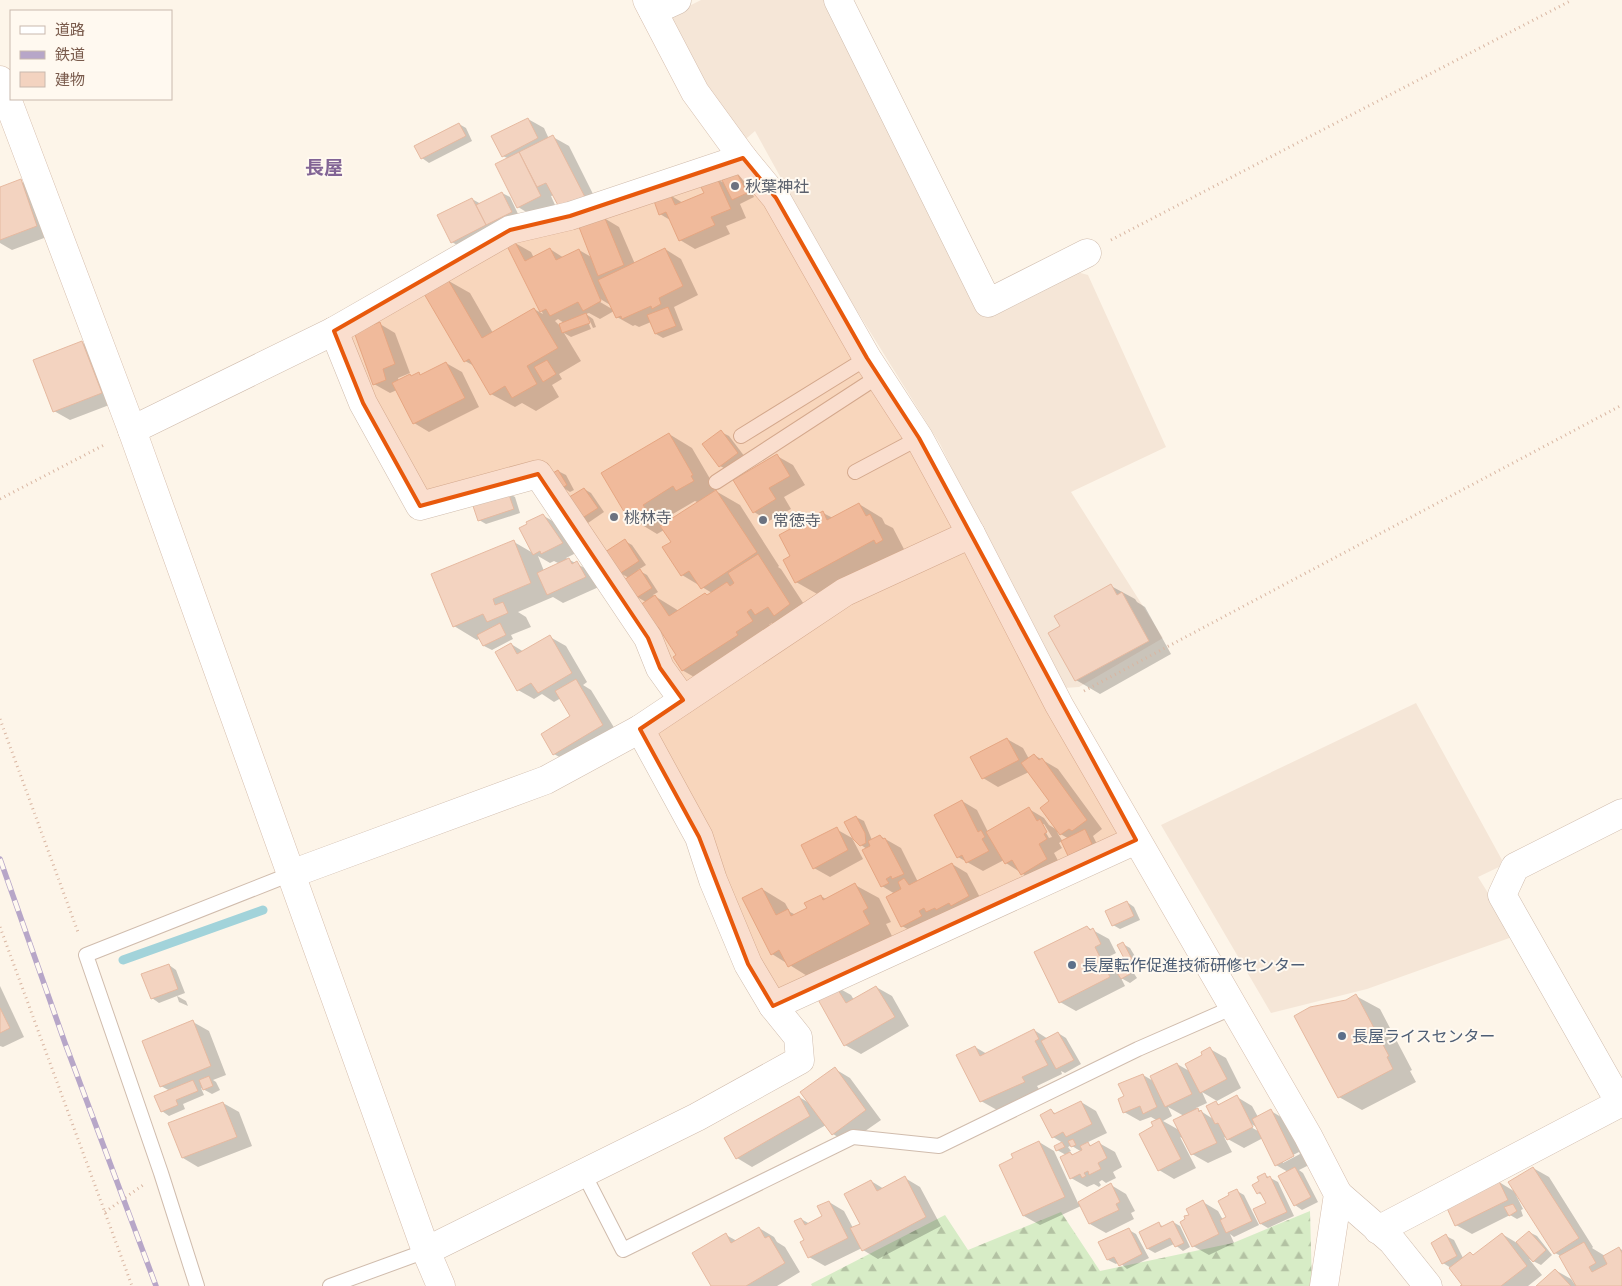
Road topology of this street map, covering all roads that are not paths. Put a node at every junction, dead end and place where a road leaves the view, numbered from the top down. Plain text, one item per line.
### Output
1 (838, 0) edge
2 (659, 4) edge
3 (0, 80) edge
4 (743, 158) junction
5 (1087, 253) road end
6 (334, 331) junction
7 (873, 367) junction
8 (132, 430) junction
9 (741, 436) dead end
10 (919, 438) junction
11 (855, 472) dead end
12 (716, 482) dead end
13 (971, 534) junction
14 (683, 700) junction
15 (640, 729) junction
16 (1622, 813) edge
17 (1136, 840) junction
18 (291, 874) junction
19 (773, 1006) junction
20 (1234, 1007) junction
21 (1621, 1103) edge
22 (584, 1174) junction
23 (1338, 1194) junction
24 (1378, 1230) junction
25 (426, 1251) junction
26 (197, 1286) edge
27 (330, 1286) edge
28 (441, 1286) edge
29 (1324, 1286) edge
30 (1428, 1286) edge

1 - 5 street
2 - 4 street
3 - 8 street
4 - 6 street
4 - 7 street
6 - 8 street
6 - 14 street
7 - 9 lane
7 - 10 street
7 - 12 lane
8 - 18 street
10 - 11 lane
10 - 13 street
13 - 14 street
13 - 17 street
14 - 15 street
15 - 18 street
15 - 19 street
16 - 21 street
17 - 19 street
17 - 20 street
18 - 25 street
18 - 26 lane
19 - 22 street
20 - 22 lane
20 - 23 street
21 - 24 street
22 - 25 street
23 - 24 street
23 - 29 street
24 - 30 street
25 - 27 lane
25 - 28 street

